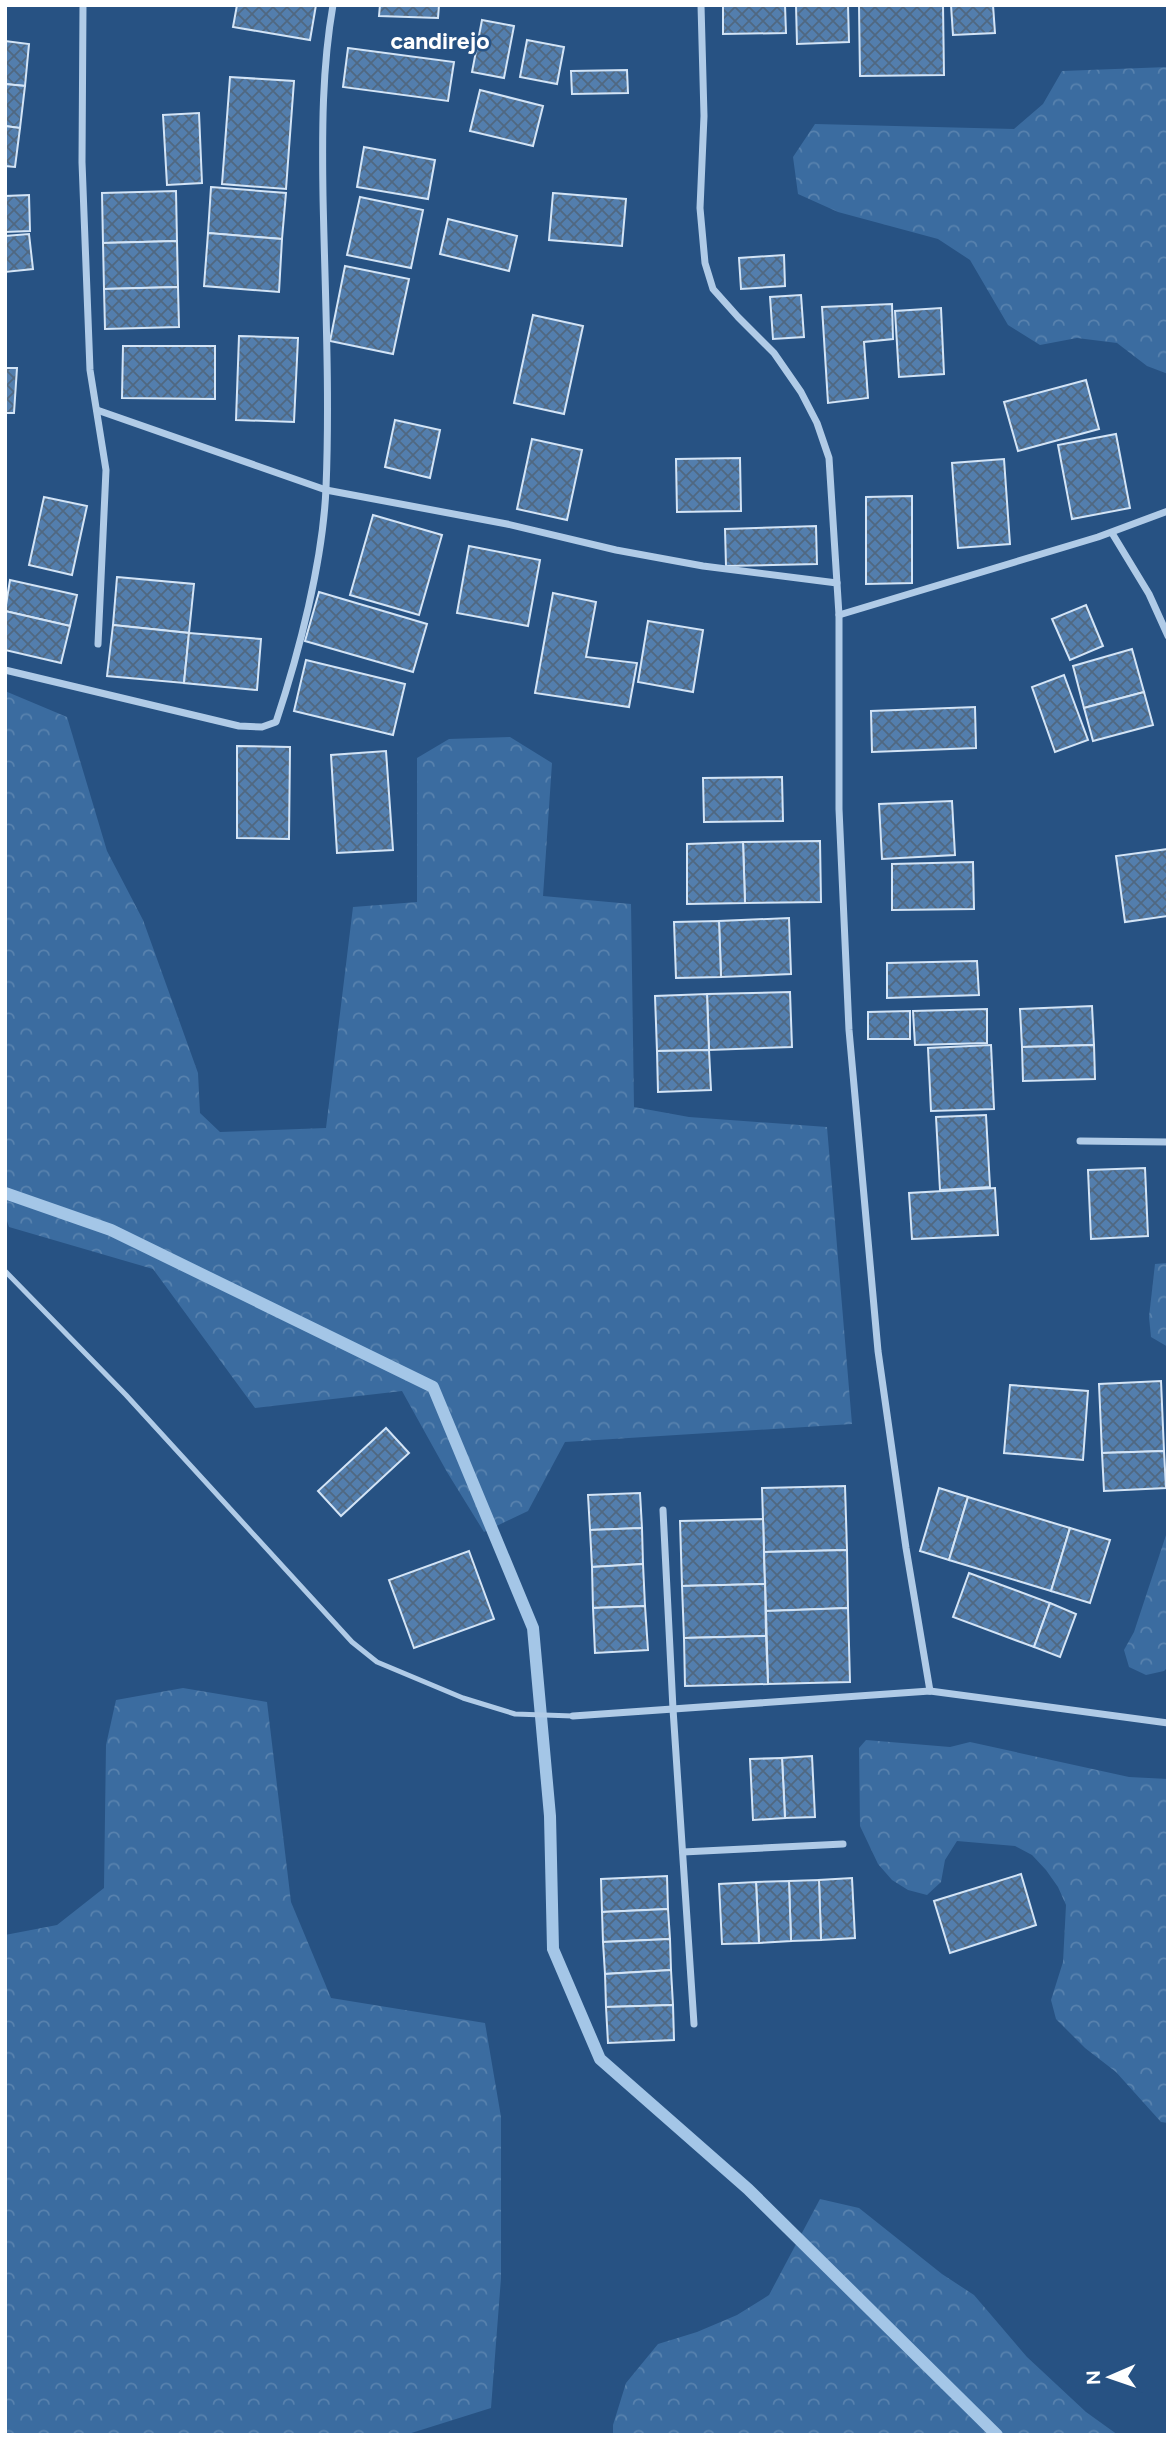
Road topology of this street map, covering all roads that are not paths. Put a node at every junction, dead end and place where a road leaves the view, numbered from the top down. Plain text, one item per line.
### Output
1 (83, 5) edge
2 (333, 5) edge
3 (701, 5) edge
4 (97, 410) junction
5 (326, 490) junction
6 (1168, 511) edge
7 (1112, 533) junction
8 (837, 583) junction
9 (839, 615) junction
10 (1168, 636) edge
11 (98, 644) dead end
12 (5, 670) edge
13 (1080, 1141) dead end
14 (1168, 1142) edge
15 (5, 1272) edge
16 (663, 1510) dead end
17 (930, 1691) junction
18 (673, 1709) junction
19 (573, 1716) joint
20 (1168, 1723) edge
21 (843, 1844) dead end
22 (683, 1852) junction
23 (694, 2024) dead end

1 - 4 street
2 - 5 street
3 - 8 street
4 - 5 street
4 - 11 street
5 - 8 street
5 - 12 street
6 - 7 street
7 - 9 street
7 - 10 street
8 - 9 street
9 - 17 street
13 - 14 street
15 - 19 lane
16 - 18 street
17 - 18 street
17 - 20 street
18 - 19 street
18 - 22 street
21 - 22 street
22 - 23 street

